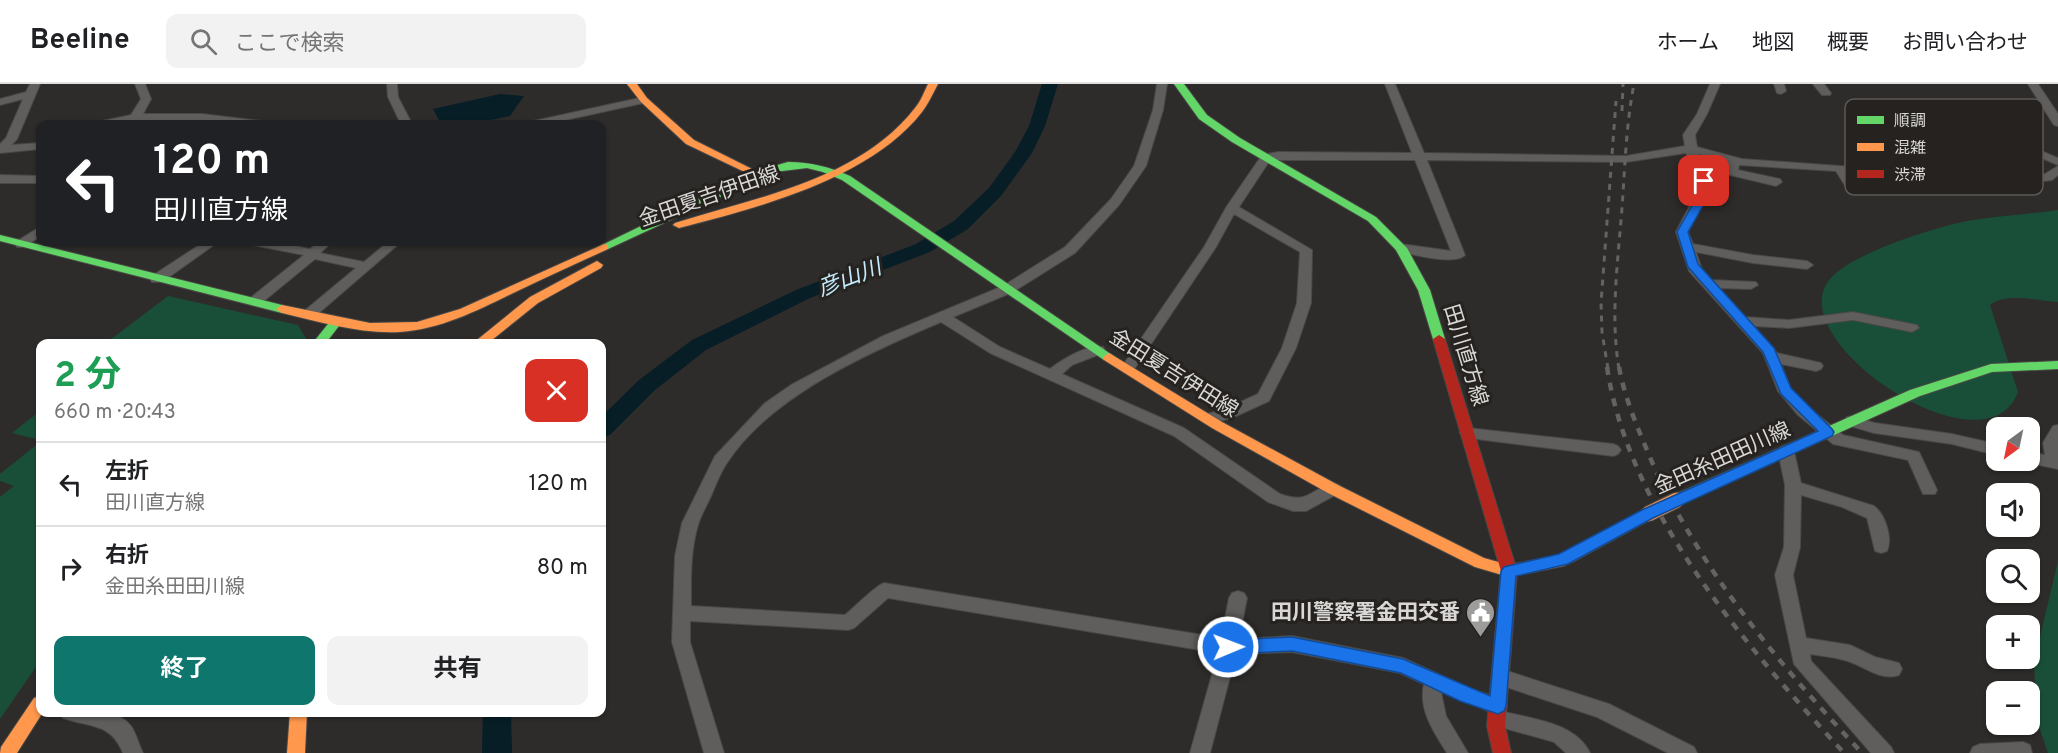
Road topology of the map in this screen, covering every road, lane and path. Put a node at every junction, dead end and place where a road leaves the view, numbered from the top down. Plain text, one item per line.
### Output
1 (140, 84) edge
2 (392, 84) edge
3 (632, 84) edge
4 (933, 84) edge
5 (1162, 84) edge
6 (1179, 84) edge
7 (1389, 84) edge
8 (1714, 84) edge
9 (1818, 84) edge
10 (2033, 84) edge
11 (33, 89) edge
12 (1826, 93) dead end
13 (2043, 99) edge
14 (2043, 99) edge
15 (644, 100) junction
16 (0, 102) edge
17 (135, 120) edge
18 (205, 120) edge
19 (231, 120) edge
20 (405, 120) edge
21 (552, 120) edge
22 (2057, 121) edge
23 (36, 146) edge
24 (1691, 149) junction
25 (0, 150) edge
26 (1420, 156) junction
27 (2043, 156) edge
28 (1266, 157) junction
29 (1734, 159) junction
30 (2058, 162) edge
31 (1840, 168) junction
32 (1845, 169) edge
33 (2058, 171) edge
34 (755, 174) junction
35 (842, 176) junction
36 (1845, 176) edge
37 (2043, 178) edge
38 (0, 179) edge
39 (36, 180) edge
40 (1776, 182) dead end
41 (1232, 208) junction
42 (36, 234) edge
43 (0, 238) edge
44 (21, 244) junction
45 (606, 245) edge
46 (206, 246) edge
47 (275, 246) edge
48 (321, 246) edge
49 (391, 246) edge
50 (605, 246) edge
51 (1687, 247) junction
52 (1401, 248) junction
53 (312, 254) junction
54 (1807, 265) dead end
55 (366, 266) junction
56 (157, 279) junction
57 (1708, 284) junction
58 (1751, 285) dead end
59 (1004, 286) junction
60 (254, 302) junction
61 (308, 315) junction
62 (941, 316) junction
63 (1743, 321) junction
64 (336, 322) junction
65 (1912, 328) dead end
66 (322, 339) edge
67 (484, 339) edge
68 (1098, 350) junction
69 (1772, 357) junction
70 (2058, 364) edge
71 (1816, 366) dead end
72 (1128, 368) junction
73 (1052, 375) junction
74 (1207, 419) junction
75 (1852, 421) junction
76 (2058, 430) edge
77 (1827, 432) junction
78 (1468, 433) junction
79 (1986, 448) edge
80 (1613, 450) dead end
81 (1786, 451) junction
82 (2040, 460) edge
83 (2056, 462) edge
84 (1793, 487) junction
85 (1333, 489) junction
86 (1929, 490) dead end
87 (1881, 546) dead end
88 (1509, 571) junction
89 (1238, 598) dead end
90 (683, 613) junction
91 (1799, 644) junction
92 (1228, 647) junction
93 (1893, 669) dead end
94 (1501, 677) junction
95 (1434, 680) junction
96 (36, 712) edge
97 (1497, 712) junction
98 (90, 717) edge
99 (299, 717) edge
100 (2023, 751) dead end
101 (7, 753) edge
102 (133, 753) edge
103 (296, 753) edge
104 (714, 753) edge
105 (1200, 753) edge
106 (1458, 753) edge
107 (1502, 753) edge
108 (1580, 753) edge
109 (1687, 753) edge
110 (1884, 753) edge
111 (1980, 753) edge

1 - 17 street
2 - 20 street
3 - 15 main road, 金田夏吉伊田線
4 - 35 main road, 金田夏吉伊田線
5 - 59 street
6 - 28 main road, 田川直方線
7 - 26 street
8 - 24 street
9 - 12 street
10 - 13 street
11 - 16 street
11 - 25 street
14 - 22 street
15 - 21 street
15 - 34 main road, 金田夏吉伊田線
18 - 19 street
23 - 25 street
24 - 26 street
24 - 29 street
24 - 51 street
26 - 28 street
26 - 52 street
27 - 30 street
28 - 41 street
28 - 52 main road, 田川直方線
29 - 31 street
29 - 40 street
31 - 32 street
31 - 36 street
33 - 37 street
34 - 35 main road, 金田夏吉伊田線
34 - 45 main road
35 - 59 main road, 金田夏吉伊田線
35 - 67 main road, 金田夏吉伊田線
38 - 39 street
41 - 72 street
41 - 74 street
42 - 44 street
43 - 44 main road
44 - 56 main road
46 - 56 street
47 - 53 street
48 - 53 street
49 - 55 street
50 - 64 main road
51 - 54 street
51 - 57 street
52 - 78 main road, 田川直方線
53 - 55 street
53 - 60 street
55 - 61 street
56 - 60 main road
57 - 58 street
57 - 63 street
59 - 62 street
59 - 68 main road, 金田夏吉伊田線
60 - 61 main road
61 - 64 main road
62 - 73 street
62 - 90 street
63 - 65 street
63 - 69 street
64 - 66 main road
68 - 72 main road, 金田夏吉伊田線
68 - 73 street
69 - 71 street
69 - 77 street
70 - 75 main road, 金田糸田田川線
72 - 74 main road, 金田夏吉伊田線
73 - 85 street
74 - 85 main road, 金田夏吉伊田線
75 - 77 main road, 金田糸田田川線
75 - 79 street
76 - 83 street
77 - 81 main road, 金田糸田田川線
77 - 86 street
78 - 80 street
78 - 88 main road, 田川直方線
81 - 84 street
81 - 88 main road, 金田糸田田川線, bridge
82 - 83 street
84 - 87 street
84 - 91 street
85 - 88 main road, 金田夏吉伊田線
88 - 94 main road, 田川直方線
89 - 92 street
90 - 92 street
90 - 104 street
91 - 93 street
91 - 110 street
92 - 95 street
92 - 105 street
94 - 97 main road, 田川直方線
94 - 109 street
95 - 97 street
95 - 106 street
96 - 101 main road
97 - 107 main road, 田川直方線
97 - 108 street
98 - 102 street
99 - 103 main road
100 - 111 street

